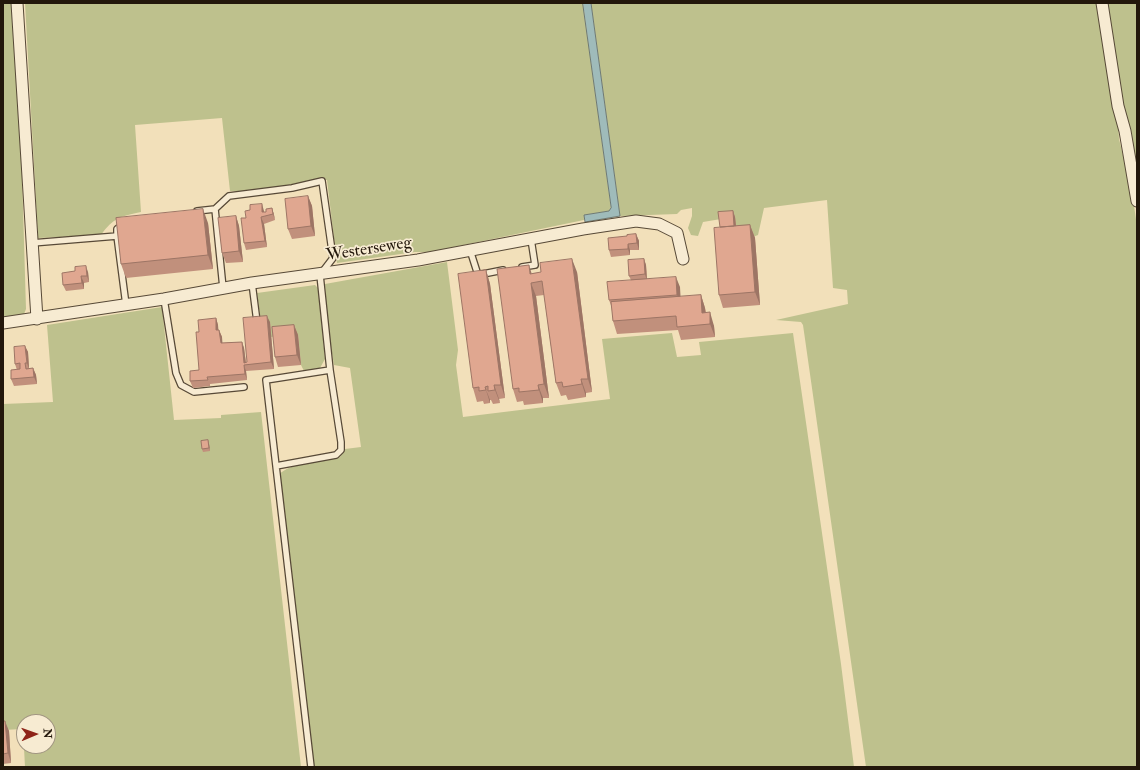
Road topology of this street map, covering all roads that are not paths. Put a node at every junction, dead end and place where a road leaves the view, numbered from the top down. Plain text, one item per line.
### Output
1 (16, 3) edge
2 (1102, 3) edge
3 (1137, 201) edge
4 (215, 209) junction
5 (193, 212) edge
6 (125, 222) edge
7 (117, 236) junction
8 (531, 239) junction
9 (32, 243) junction
10 (470, 250) junction
11 (683, 259) dead end
12 (513, 268) edge
13 (506, 270) edge
14 (320, 275) junction
15 (252, 283) junction
16 (223, 288) junction
17 (164, 299) junction
18 (126, 305) junction
19 (37, 319) junction
20 (257, 322) edge
21 (3, 323) edge
22 (330, 370) junction
23 (244, 387) dead end
24 (276, 466) junction
25 (311, 767) edge

1 - 9 street
2 - 3 street
4 - 5 lane
4 - 14 lane
4 - 16 lane
6 - 7 lane
7 - 9 lane
7 - 18 lane
8 - 10 street, Westerseweg
8 - 11 street, Westerseweg
8 - 12 lane
9 - 19 street
10 - 13 lane
10 - 14 street, Westerseweg
14 - 15 street, Westerseweg
14 - 22 lane
15 - 16 street, Westerseweg
15 - 20 lane
16 - 17 street, Westerseweg
17 - 18 street, Westerseweg
17 - 23 lane
18 - 19 street, Westerseweg
19 - 21 street, Westerseweg
22 - 24 lane
22 - 24 lane
24 - 25 lane

